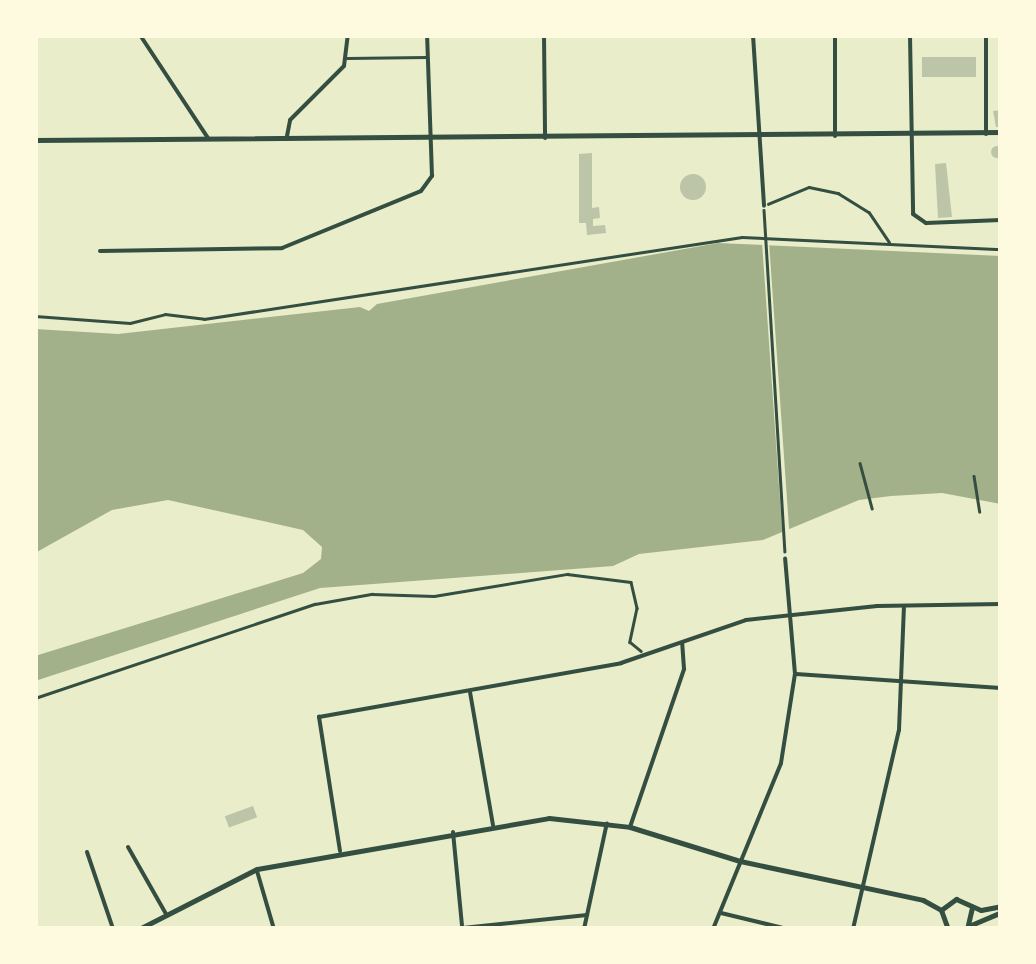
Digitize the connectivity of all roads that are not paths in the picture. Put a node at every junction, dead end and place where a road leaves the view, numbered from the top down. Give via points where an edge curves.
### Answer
1 (140, 35) edge
2 (348, 35) edge
3 (427, 35) edge
4 (544, 35) edge
5 (753, 35) edge
6 (835, 35) edge
7 (910, 35) edge
8 (986, 35) edge
9 (428, 57) junction
10 (347, 58) junction
11 (987, 134) junction
12 (1001, 134) edge
13 (760, 136) junction
14 (835, 136) junction
15 (910, 136) junction
16 (208, 138) junction
17 (288, 138) junction
18 (430, 138) junction
19 (545, 138) junction
20 (35, 140) edge
21 (764, 206) road end
22 (1001, 220) edge
23 (100, 251) dead end
24 (786, 558) road end
25 (1001, 604) edge
26 (904, 606) junction
27 (790, 616) junction
28 (682, 642) junction
29 (795, 674) junction
30 (901, 679) junction
31 (1001, 688) edge
32 (470, 690) junction
33 (606, 822) junction
34 (493, 825) junction
35 (630, 827) junction
36 (453, 832) junction
37 (128, 847) dead end
38 (340, 851) junction
39 (86, 852) dead end
40 (740, 861) junction
41 (257, 869) junction
42 (863, 890) junction
43 (972, 907) junction
44 (1001, 909) edge
45 (941, 910) junction
46 (166, 914) junction
47 (721, 914) junction
48 (587, 915) junction
49 (944, 927) edge
50 (969, 927) edge
51 (462, 928) edge
52 (113, 929) edge
53 (140, 929) edge
54 (274, 929) edge
55 (453, 929) edge
56 (584, 929) edge
57 (713, 929) edge
58 (787, 929) edge
59 (852, 929) edge

1 - 16 street
2 - 10 street
3 - 9 street
4 - 19 street
5 - 13 street
6 - 14 street
7 - 15 street
8 - 11 street
9 - 10 lane
9 - 18 street
10 - 17 street via 290,120
11 - 12 street
11 - 15 street
13 - 14 street
13 - 19 street
13 - 21 street
14 - 15 street
15 - 22 street via 910,203 919,220
16 - 17 street
16 - 20 street
17 - 18 street
18 - 19 street
18 - 23 street via 432,176 421,191 282,248
24 - 27 street
25 - 26 street
26 - 27 street
26 - 30 street
27 - 28 street via 746,620
27 - 29 street
28 - 32 street via 622,663
28 - 35 street via 684,669
29 - 30 street
29 - 40 street via 781,763
30 - 31 street
30 - 42 street via 898,739
32 - 34 street
32 - 38 street via 319,717
33 - 34 street via 550,818
33 - 35 street
33 - 48 street
34 - 36 street
35 - 40 street
36 - 38 street
36 - 51 street
37 - 46 street
38 - 41 street
39 - 52 street
40 - 42 street
40 - 47 street
41 - 46 street
41 - 54 street
42 - 45 street
42 - 59 street
43 - 44 street
43 - 45 street via 956,899
43 - 50 street
44 - 50 street
45 - 49 street
46 - 53 street
47 - 57 street
47 - 58 street
48 - 51 street
48 - 56 street
51 - 55 street

